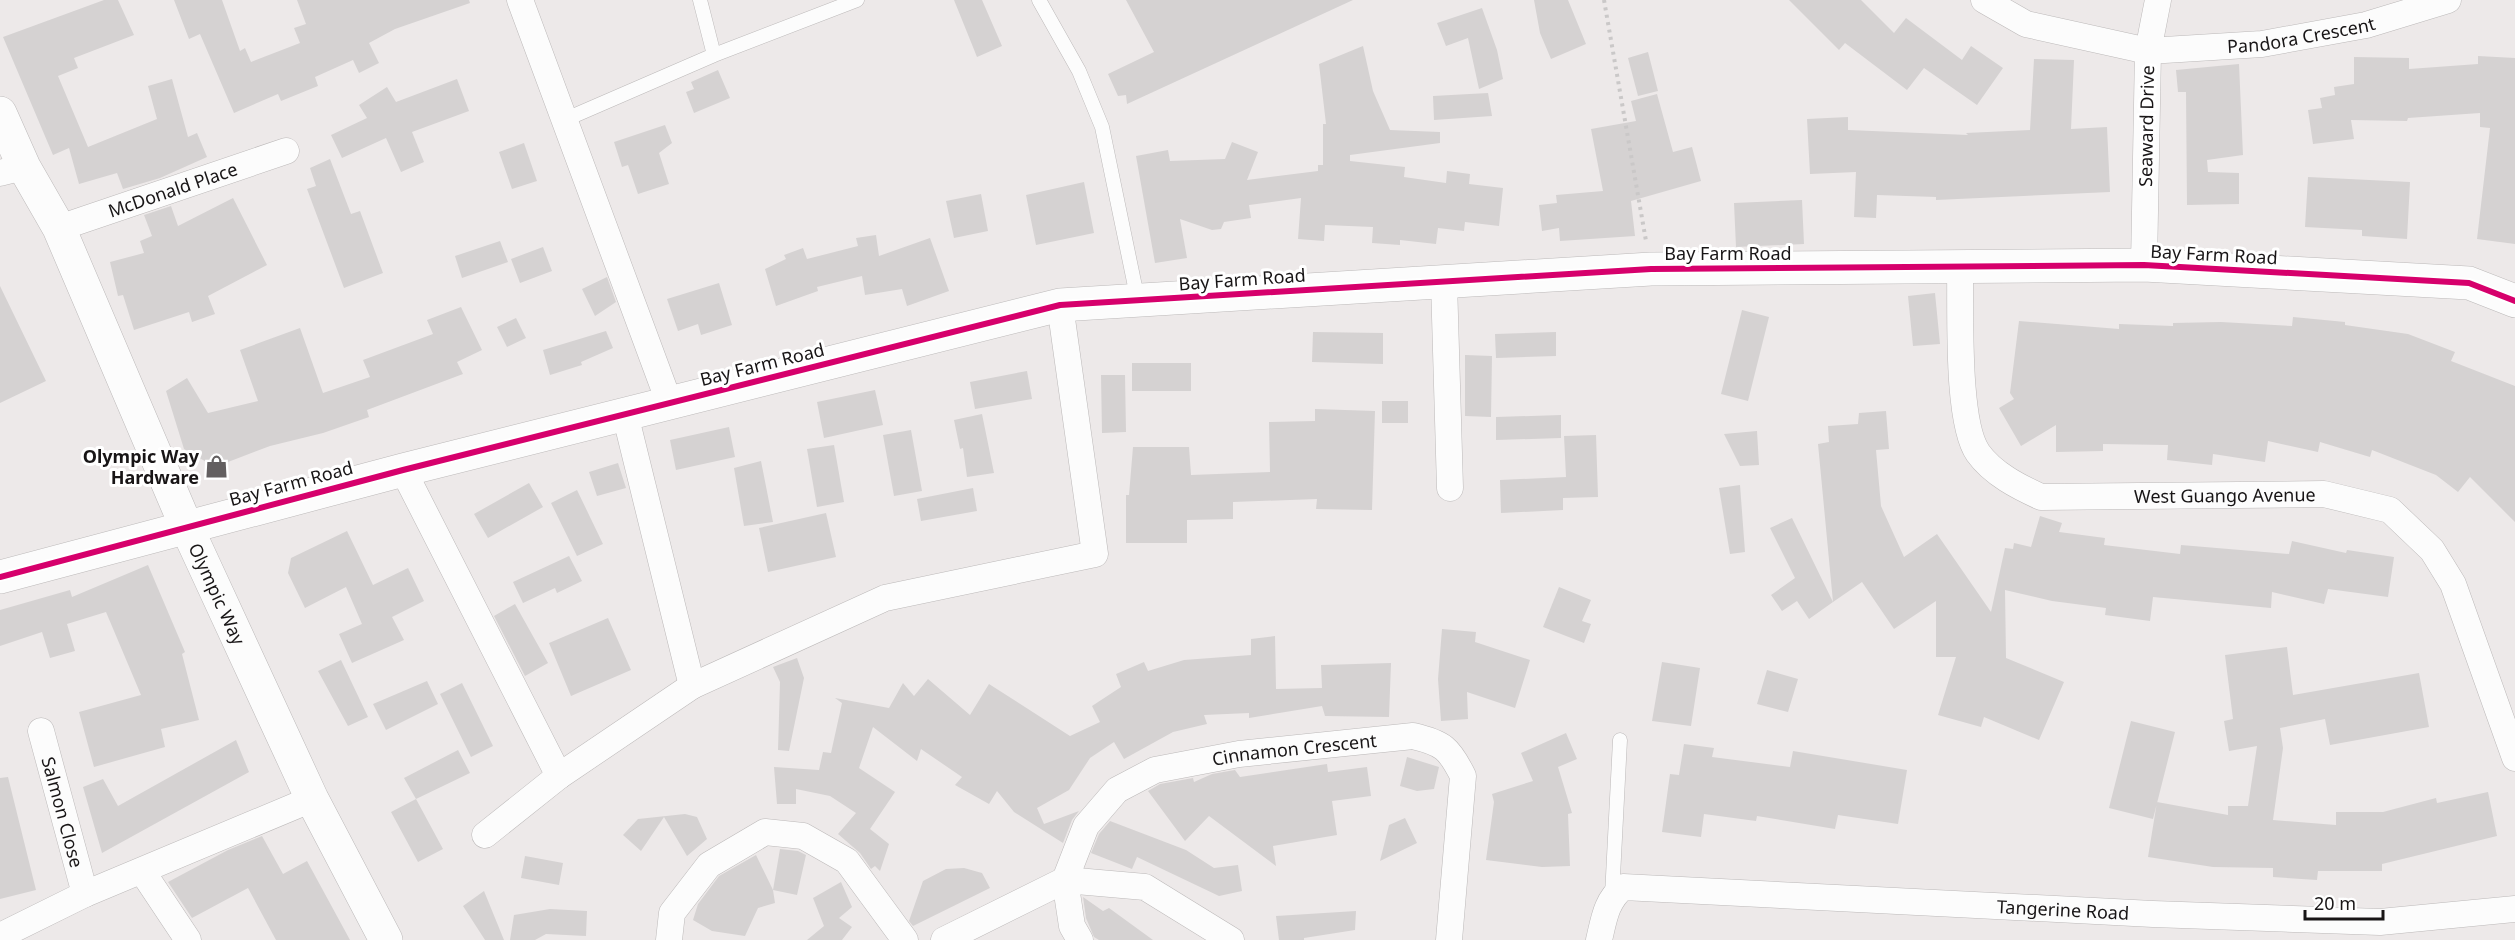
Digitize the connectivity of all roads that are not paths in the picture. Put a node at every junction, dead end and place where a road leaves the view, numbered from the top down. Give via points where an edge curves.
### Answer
1 (520, 0) edge
2 (700, 0) edge
3 (857, 0) edge
4 (1039, 0) edge
5 (1984, 0) edge
6 (2158, 0) edge
7 (2448, 0) edge
8 (2148, 51) junction
9 (714, 55) junction
10 (0, 113) edge
11 (564, 120) junction
12 (286, 151) dead end
13 (12, 170) edge
14 (59, 228) junction
15 (2144, 265) junction
16 (1960, 267) junction
17 (1444, 282) junction
18 (1138, 301) junction
19 (2515, 301) edge
20 (1060, 305) junction
21 (669, 402) junction
22 (625, 414) junction
23 (403, 470) junction
24 (1450, 488) dead end
25 (186, 526) junction
26 (0, 577) edge
27 (692, 686) junction
28 (41, 731) dead end
29 (1620, 740) dead end
30 (2515, 758) edge
31 (559, 776) junction
32 (312, 799) junction
33 (485, 835) dead end
34 (142, 871) junction
35 (1065, 880) junction
36 (85, 894) junction
37 (1612, 896) junction
38 (2515, 909) edge
39 (0, 936) edge
40 (188, 940) edge
41 (386, 940) edge
42 (669, 940) edge
43 (905, 940) edge
44 (944, 940) edge
45 (1080, 940) edge
46 (1231, 940) edge
47 (1449, 940) edge
48 (1599, 940) edge

1 - 11 street
2 - 9 lane
3 - 9 lane
4 - 18 lane via 1079,71 1102,127
5 - 8 street, Seaward Drive via 2026,24
6 - 8 street
7 - 8 street, Pandora Crescent via 2366,25 2262,44
8 - 15 street, Seaward Drive
9 - 11 lane
10 - 13 street, Olympic Way
11 - 21 street
12 - 14 street, McDonald Place
13 - 14 street, Olympic Way
14 - 25 street, Olympic Way
15 - 16 street, Bay Farm Road
15 - 19 street, Bay Farm Road via 2469,283
16 - 17 street, Bay Farm Road via 1651,269
16 - 30 street, West Guango Avenue via 1965,420 1978,453 2010,482 2041,497 2324,494 2390,510 2432,550 2452,584
17 - 18 street, Bay Farm Road
17 - 24 street
18 - 20 street, Bay Farm Road
20 - 21 street, Bay Farm Road
20 - 27 street via 1095,554 885,598
21 - 22 street, Bay Farm Road
22 - 23 street, Bay Farm Road
22 - 27 street
23 - 25 street, Bay Farm Road
23 - 31 street
25 - 26 street, Bay Farm Road
25 - 32 street, Olympic Way
27 - 31 street
28 - 36 street, Salmon Close
29 - 37 lane
31 - 33 street
32 - 34 street
32 - 41 street, Olympic Way
34 - 36 street
34 - 40 street
35 - 44 street
35 - 45 street, Cinnamon Crescent via 1072,926
35 - 46 street via 1144,887
35 - 47 street, Cinnamon Crescent via 1086,826 1117,790 1155,770 1239,754 1413,736 1440,743 1463,776
36 - 39 street
37 - 38 street, Tangerine Road via 1623,887 2380,922
37 - 48 street
42 - 43 street via 672,913 709,865 765,832 803,836 847,861

